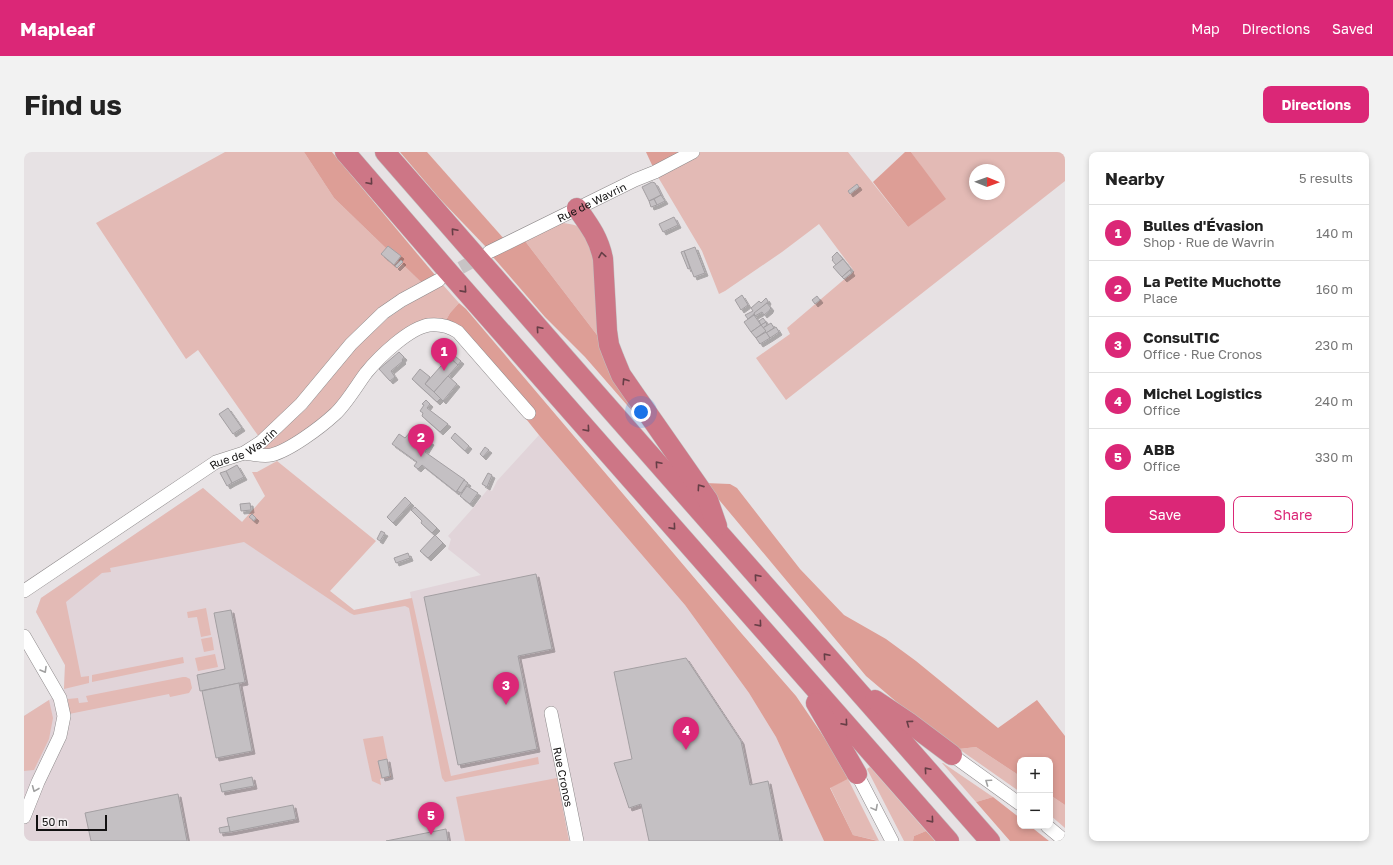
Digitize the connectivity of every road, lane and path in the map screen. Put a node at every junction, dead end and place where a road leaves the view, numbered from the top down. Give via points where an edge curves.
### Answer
1 (345, 152) edge
2 (385, 152) edge
3 (693, 152) edge
4 (577, 208) junction
5 (489, 252) tunnel mouth
6 (439, 280) tunnel mouth
7 (529, 413) dead end
8 (244, 453) junction
9 (720, 536) junction
10 (24, 591) edge
11 (24, 636) edge
12 (801, 672) junction
13 (852, 685) junction
14 (551, 713) dead end
15 (952, 755) joint
16 (857, 774) joint
17 (1017, 802) edge
18 (24, 817) edge
19 (1051, 829) edge
20 (577, 841) edge
21 (892, 841) edge
22 (949, 841) edge
23 (990, 841) edge
24 (1065, 841) edge

1 -> 12 highway
9 -> 2 highway
3 - 4 street, Rue de Wavrin
4 - 5 street, Rue de Wavrin
9 -> 4 highway via 708,500 618,369 607,331 601,249 596,236
6 - 8 street, Rue de Wavrin via 384,312 351,344 301,404 261,442
7 - 8 street via 458,332 445,326 428,325 408,334 395,344 367,371 336,414 297,443 272,455
8 - 10 street, Rue de Wavrin via 216,462
13 -> 9 highway
11 -> 18 street via 60,698 64,716 60,736
12 - 16 highway
12 -> 22 highway
15 -> 13 highway
23 -> 13 highway
14 - 20 street, Rue Cronos
17 -> 15 street
16 -> 21 street
19 - 24 street

